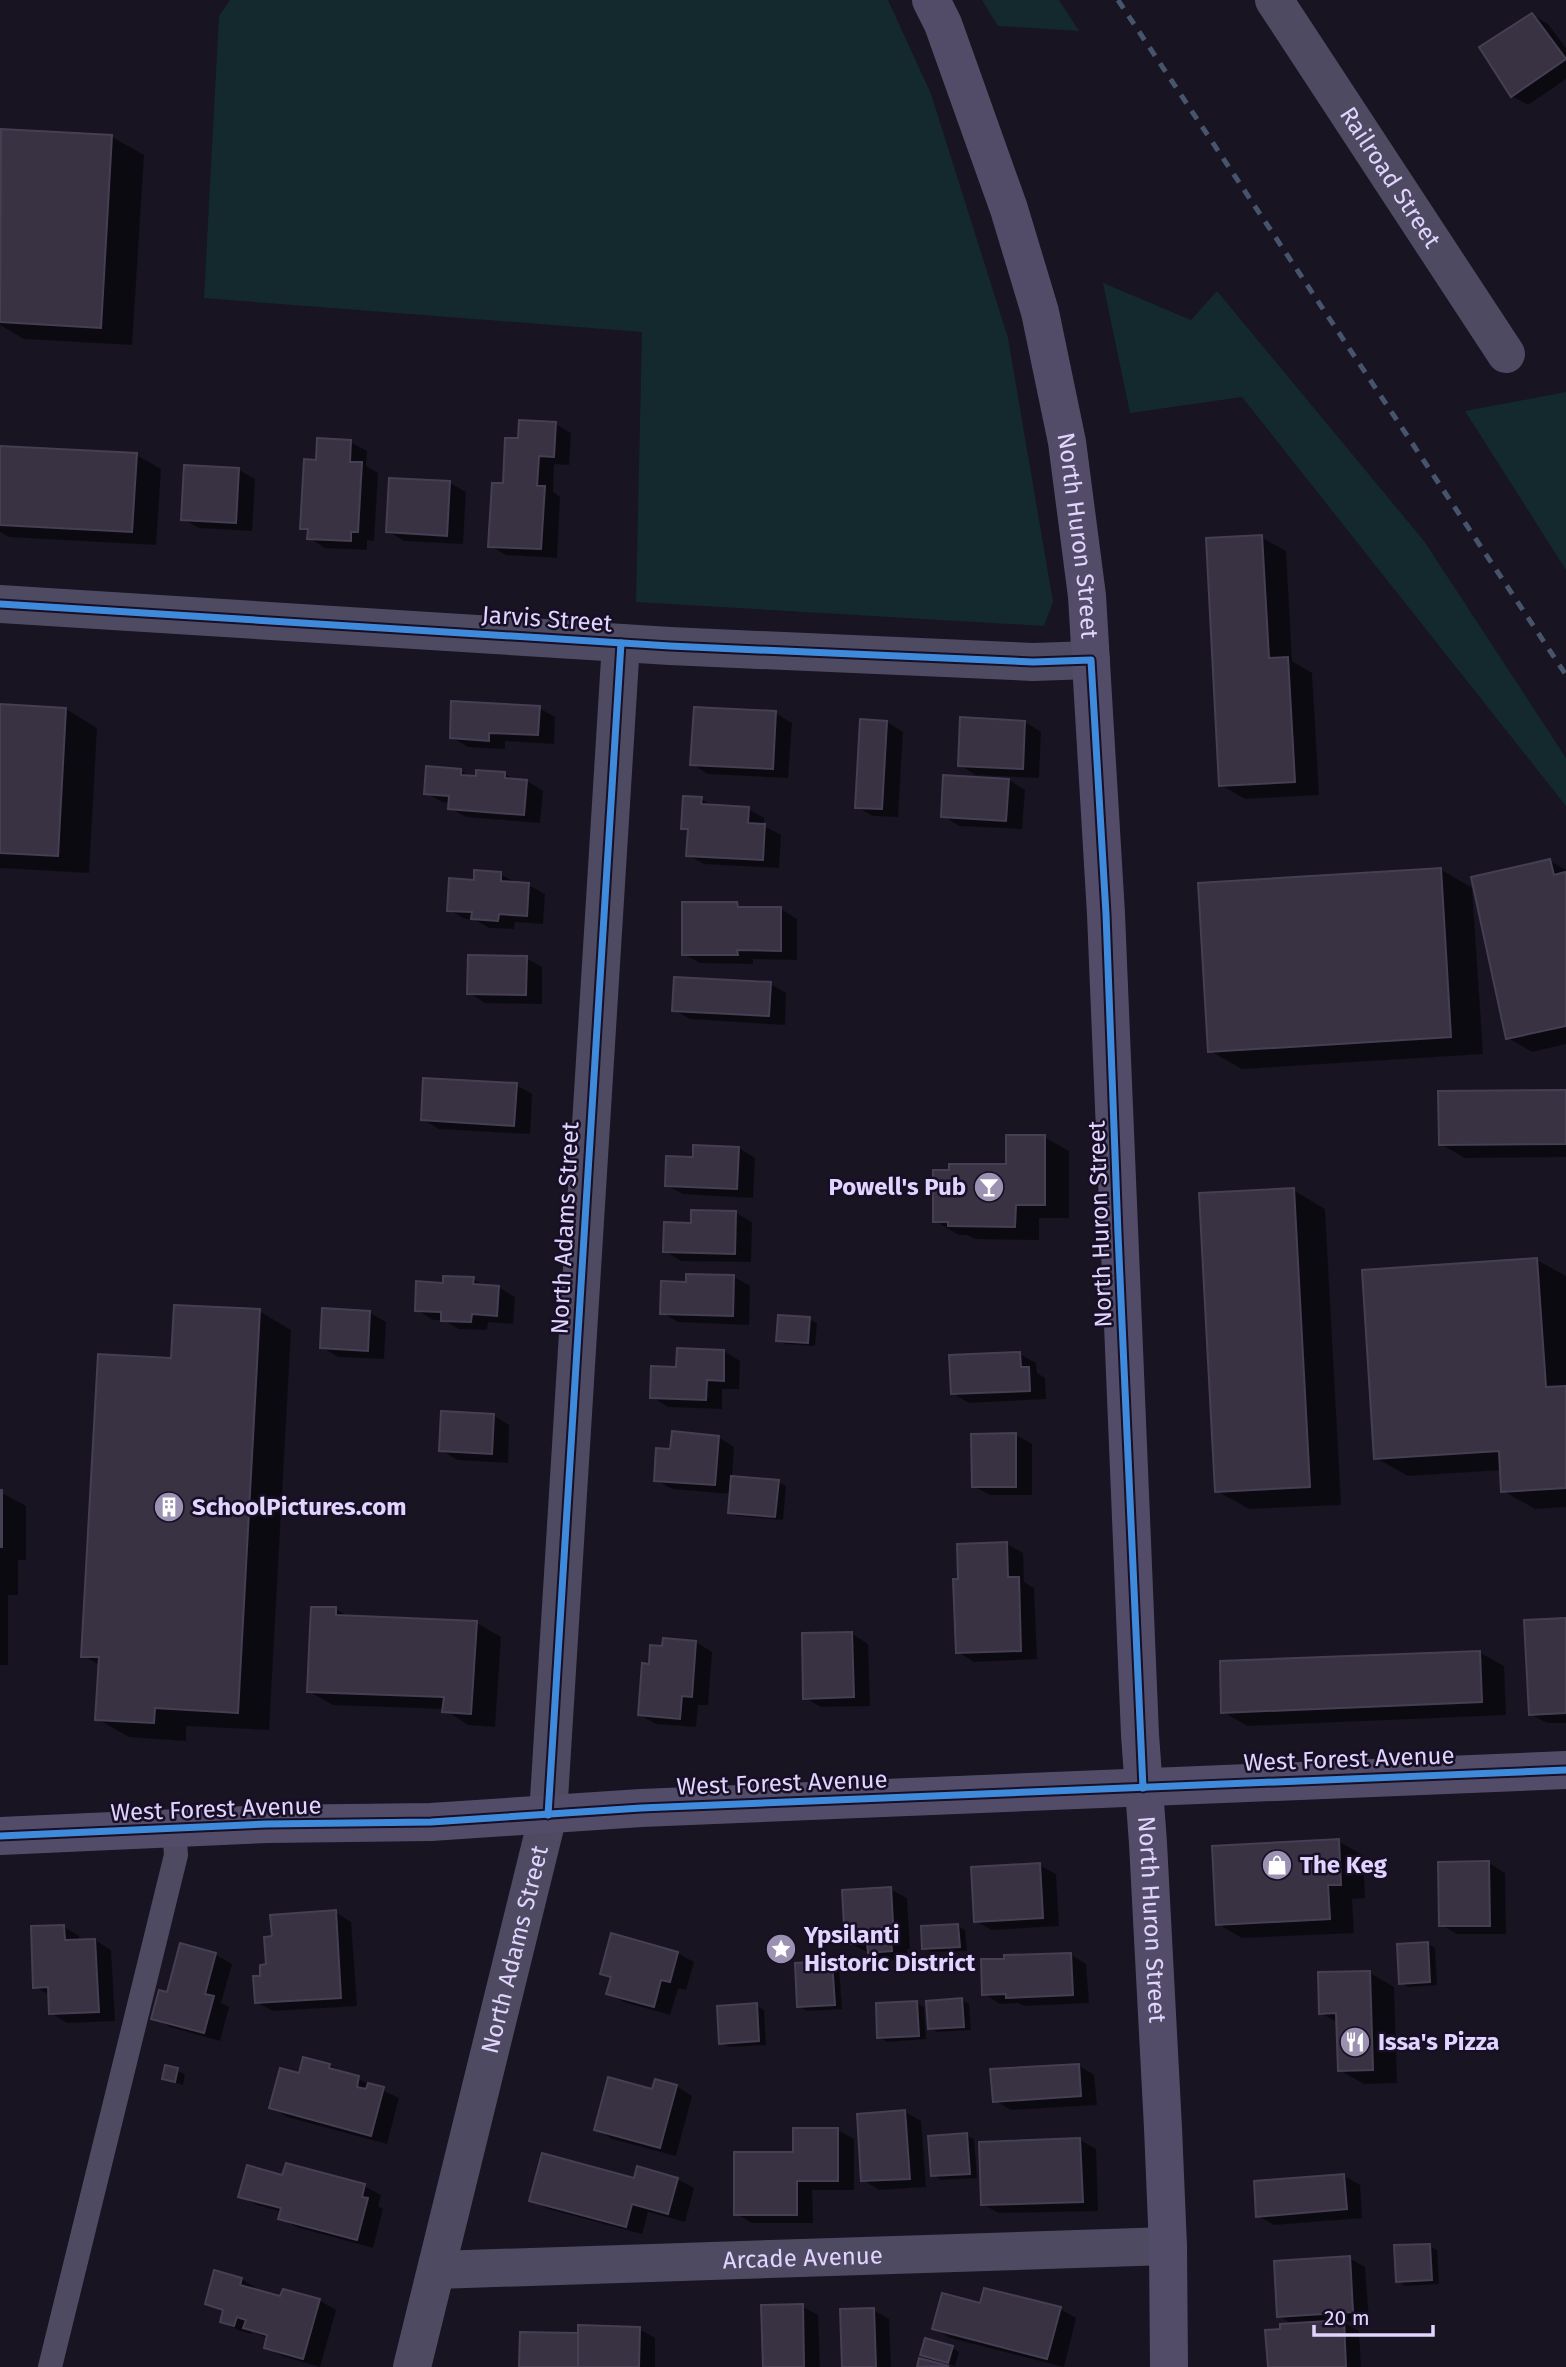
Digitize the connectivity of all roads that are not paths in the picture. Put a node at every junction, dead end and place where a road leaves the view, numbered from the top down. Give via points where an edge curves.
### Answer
1 (1274, 0) edge
2 (937, 12) edge
3 (1506, 354) dead end
4 (0, 604) edge
5 (621, 643) junction
6 (1091, 660) junction
7 (1566, 1770) edge
8 (1143, 1788) junction
9 (548, 1815) junction
10 (174, 1829) junction
11 (0, 1836) edge
12 (1168, 2246) junction
13 (437, 2270) junction
14 (50, 2367) edge
15 (412, 2367) edge
16 (1170, 2367) edge

1 - 3 street, Railroad Street
2 - 6 main road, North Huron Street via 1009,209 1040,312 1067,442
4 - 5 street, Jarvis Street
5 - 6 street, Jarvis Street via 1033,662
5 - 9 street, North Adams Street
6 - 8 main road, North Huron Street
7 - 8 main road, West Forest Avenue
8 - 9 main road, West Forest Avenue
8 - 12 main road, North Huron Street
9 - 10 main road, West Forest Avenue
9 - 13 street, North Adams Street
10 - 11 main road, West Forest Avenue
10 - 14 lane via 176,1855
12 - 13 street, Arcade Avenue
12 - 16 main road, North Huron Street
13 - 15 street, North Adams Street

